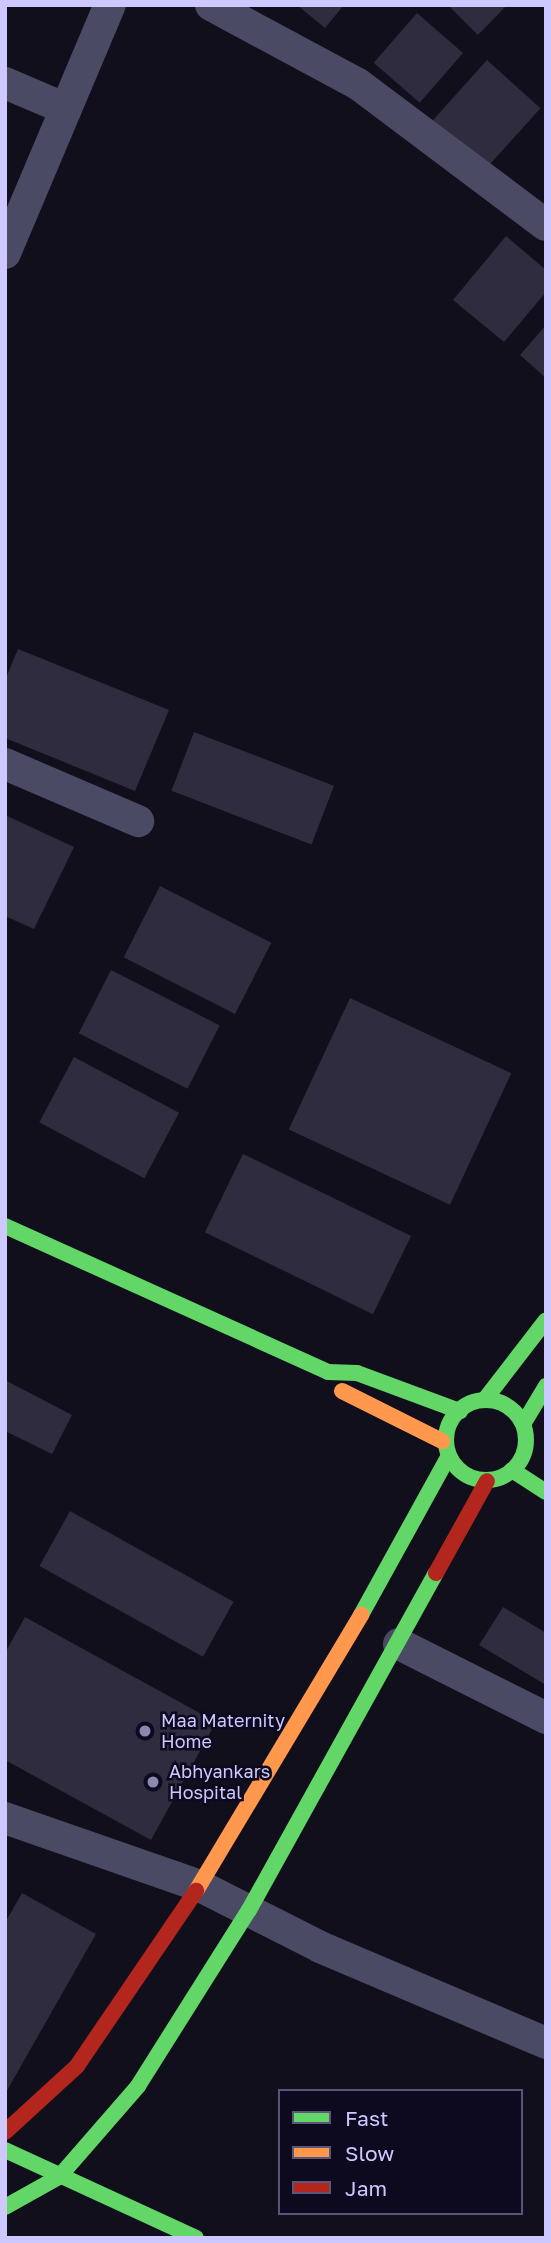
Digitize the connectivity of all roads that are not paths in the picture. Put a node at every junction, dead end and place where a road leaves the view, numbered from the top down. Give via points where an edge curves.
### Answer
1 (110, 5) edge
2 (211, 5) edge
3 (5, 83) edge
4 (66, 109) junction
5 (546, 225) edge
6 (5, 253) edge
7 (5, 764) edge
8 (138, 821) dead end
9 (5, 1226) edge
10 (546, 1320) edge
11 (328, 1372) junction
12 (546, 1386) edge
13 (486, 1398) junction
14 (460, 1411) junction
15 (525, 1421) junction
16 (442, 1441) junction
17 (528, 1445) junction
18 (546, 1454) edge
19 (446, 1459) junction
20 (512, 1470) junction
21 (487, 1481) junction
22 (546, 1492) edge
23 (399, 1644) junction
24 (546, 1718) edge
25 (5, 1818) edge
26 (200, 1886) junction
27 (248, 1910) junction
28 (546, 2043) edge
29 (5, 2132) edge
30 (5, 2150) edge
31 (59, 2177) junction
32 (5, 2207) edge
33 (196, 2238) edge

1 - 4 street
2 - 5 street via 358,84
3 - 4 street
4 - 6 street
7 - 8 street
9 - 11 main road
10 - 13 main road
11 - 14 main road via 356,1373
11 - 16 main road via 342,1391
12 - 15 main road
13 - 14 main road
13 - 15 main road
14 - 16 main road
15 - 17 main road
16 - 19 main road
17 - 18 main road
17 - 20 main road
19 - 21 main road via 463,1474
19 - 26 main road via 399,1551
20 - 21 main road
20 - 22 main road
21 - 23 main road
23 - 24 street
23 - 27 main road
25 - 26 street
26 - 27 street
26 - 29 main road via 77,2066
27 - 28 street
27 - 31 main road via 138,2086
30 - 31 main road
31 - 32 main road
31 - 33 main road

